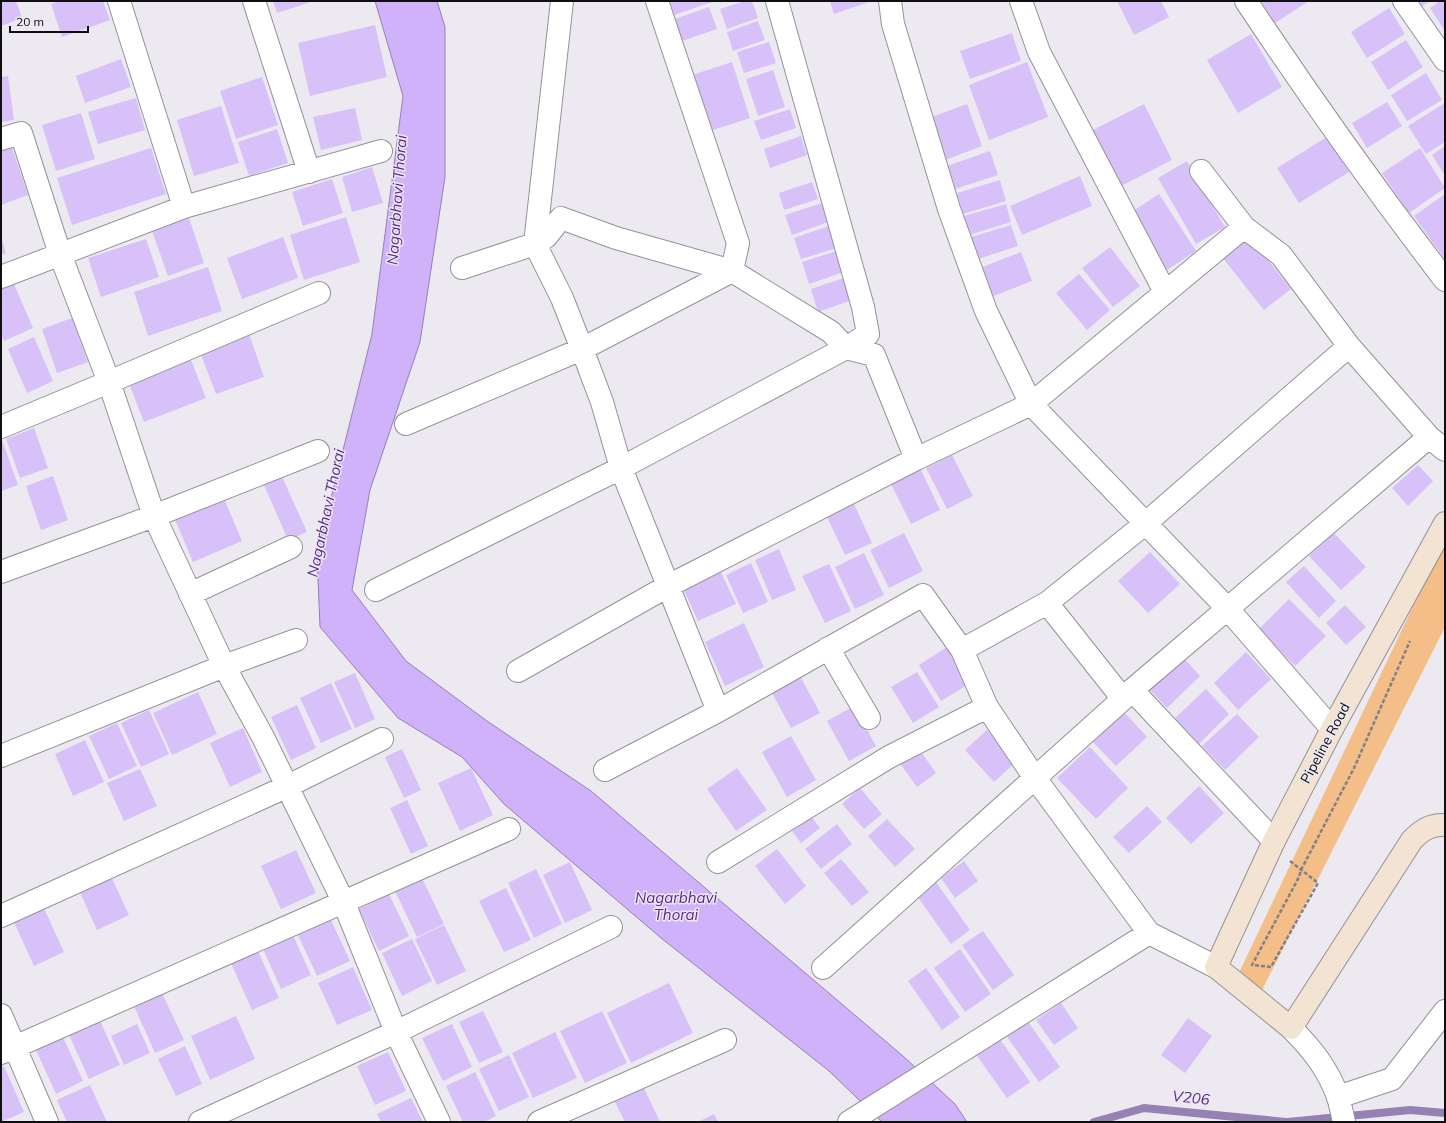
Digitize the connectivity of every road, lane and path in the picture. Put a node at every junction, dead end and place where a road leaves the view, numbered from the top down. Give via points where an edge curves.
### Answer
1 (119, 1) edge
2 (254, 1) edge
3 (562, 1) edge
4 (657, 1) edge
5 (777, 1) edge
6 (890, 1) edge
7 (1022, 1) edge
8 (1246, 1) edge
9 (1404, 1) edge
10 (1445, 60) edge
11 (1, 139) edge
12 (381, 151) dead end
13 (1202, 171) dead end
14 (309, 172) junction
15 (184, 207) junction
16 (1244, 227) junction
17 (535, 244) junction
18 (60, 254) junction
19 (462, 268) dead end
20 (732, 271) junction
21 (1, 277) edge
22 (1445, 280) edge
23 (1165, 292) junction
24 (319, 293) dead end
25 (1349, 346) junction
26 (846, 348) junction
27 (582, 349) junction
28 (109, 382) junction
29 (1032, 404) junction
30 (406, 424) dead end
31 (1, 426) edge
32 (1437, 444) edge
33 (318, 451) dead end
34 (916, 459) junction
35 (621, 468) junction
36 (154, 516) junction
37 (1146, 523) junction
38 (1445, 523) edge
39 (291, 548) dead end
40 (1, 572) edge
41 (668, 586) junction
42 (376, 590) dead end
43 (190, 594) junction
44 (1047, 603) junction
45 (1227, 608) junction
46 (296, 640) dead end
47 (1411, 640) dead end
48 (828, 648) junction
49 (962, 650) junction
50 (224, 666) junction
51 (518, 671) dead end
52 (1127, 695) junction
53 (987, 707) junction
54 (718, 711) junction
55 (869, 718) dead end
56 (1332, 729) junction
57 (382, 739) dead end
58 (1, 756) edge
59 (605, 770) dead end
60 (1035, 778) junction
61 (286, 787) junction
62 (1445, 825) edge
63 (509, 829) dead end
64 (1274, 841) junction
65 (718, 862) dead end
66 (1301, 870) junction
67 (344, 902) junction
68 (1, 916) edge
69 (611, 927) dead end
70 (1149, 933) junction
71 (1216, 967) junction
72 (823, 968) dead end
73 (1445, 1011) edge
74 (1, 1015) edge
75 (1291, 1028) junction
76 (396, 1032) junction
77 (725, 1040) dead end
78 (8, 1050) edge
79 (1341, 1108) edge
80 (855, 1119) edge
81 (48, 1122) edge
82 (200, 1122) edge
83 (439, 1122) edge
84 (539, 1122) edge

1 - 15 street
2 - 14 street
3 - 17 street
4 - 20 street via 738,243
5 - 26 street via 863,307 868,334
6 - 29 street via 893,24 949,209 986,311
7 - 23 street via 1039,52
8 - 22 street via 1310,98
9 - 10 street
11 - 18 street via 21,132
12 - 14 street
13 - 16 street
14 - 15 street
15 - 18 street
16 - 23 street
16 - 25 street via 1281,255
17 - 19 street
17 - 20 street via 546,237 561,218 616,238
17 - 27 street via 562,298
18 - 21 street
18 - 28 street
20 - 26 street via 831,332
20 - 27 street
23 - 29 street
24 - 28 street
25 - 32 street
25 - 37 street
26 - 34 street via 874,355
26 - 35 street
27 - 30 street
27 - 35 street via 602,402
28 - 31 street
28 - 36 street
29 - 34 street
29 - 37 street
32 - 45 street
33 - 36 street
34 - 41 street
35 - 41 street
35 - 42 street
36 - 40 street
36 - 43 street
37 - 44 street
37 - 45 street
38 - 56 main road, Pipeline Road
39 - 43 street
41 - 51 street
41 - 54 street
43 - 50 street
44 - 49 street
44 - 52 street
45 - 52 street
45 - 56 street
46 - 50 street
47 - 66 path via 1354,768
48 - 49 street via 923,595
48 - 54 street
48 - 55 street
49 - 53 street
50 - 58 street
50 - 61 street
52 - 60 street
52 - 64 street
53 - 60 street
53 - 65 street via 889,757
54 - 59 street
56 - 64 main road, Pipeline Road
57 - 61 street
60 - 70 street
60 - 72 street
61 - 67 street
61 - 68 street
62 - 75 main road via 1422,830 1412,840
63 - 67 street
64 - 71 main road, Pipeline Road
66 - 66 path via 1318,883 1271,967 1252,965
67 - 76 street
67 - 78 street
69 - 76 street
70 - 71 street
70 - 80 street
71 - 75 main road
73 - 79 street via 1392,1079
74 - 78 street
75 - 79 street via 1312,1049 1324,1066
76 - 82 street
76 - 83 street
77 - 84 street
78 - 81 street

